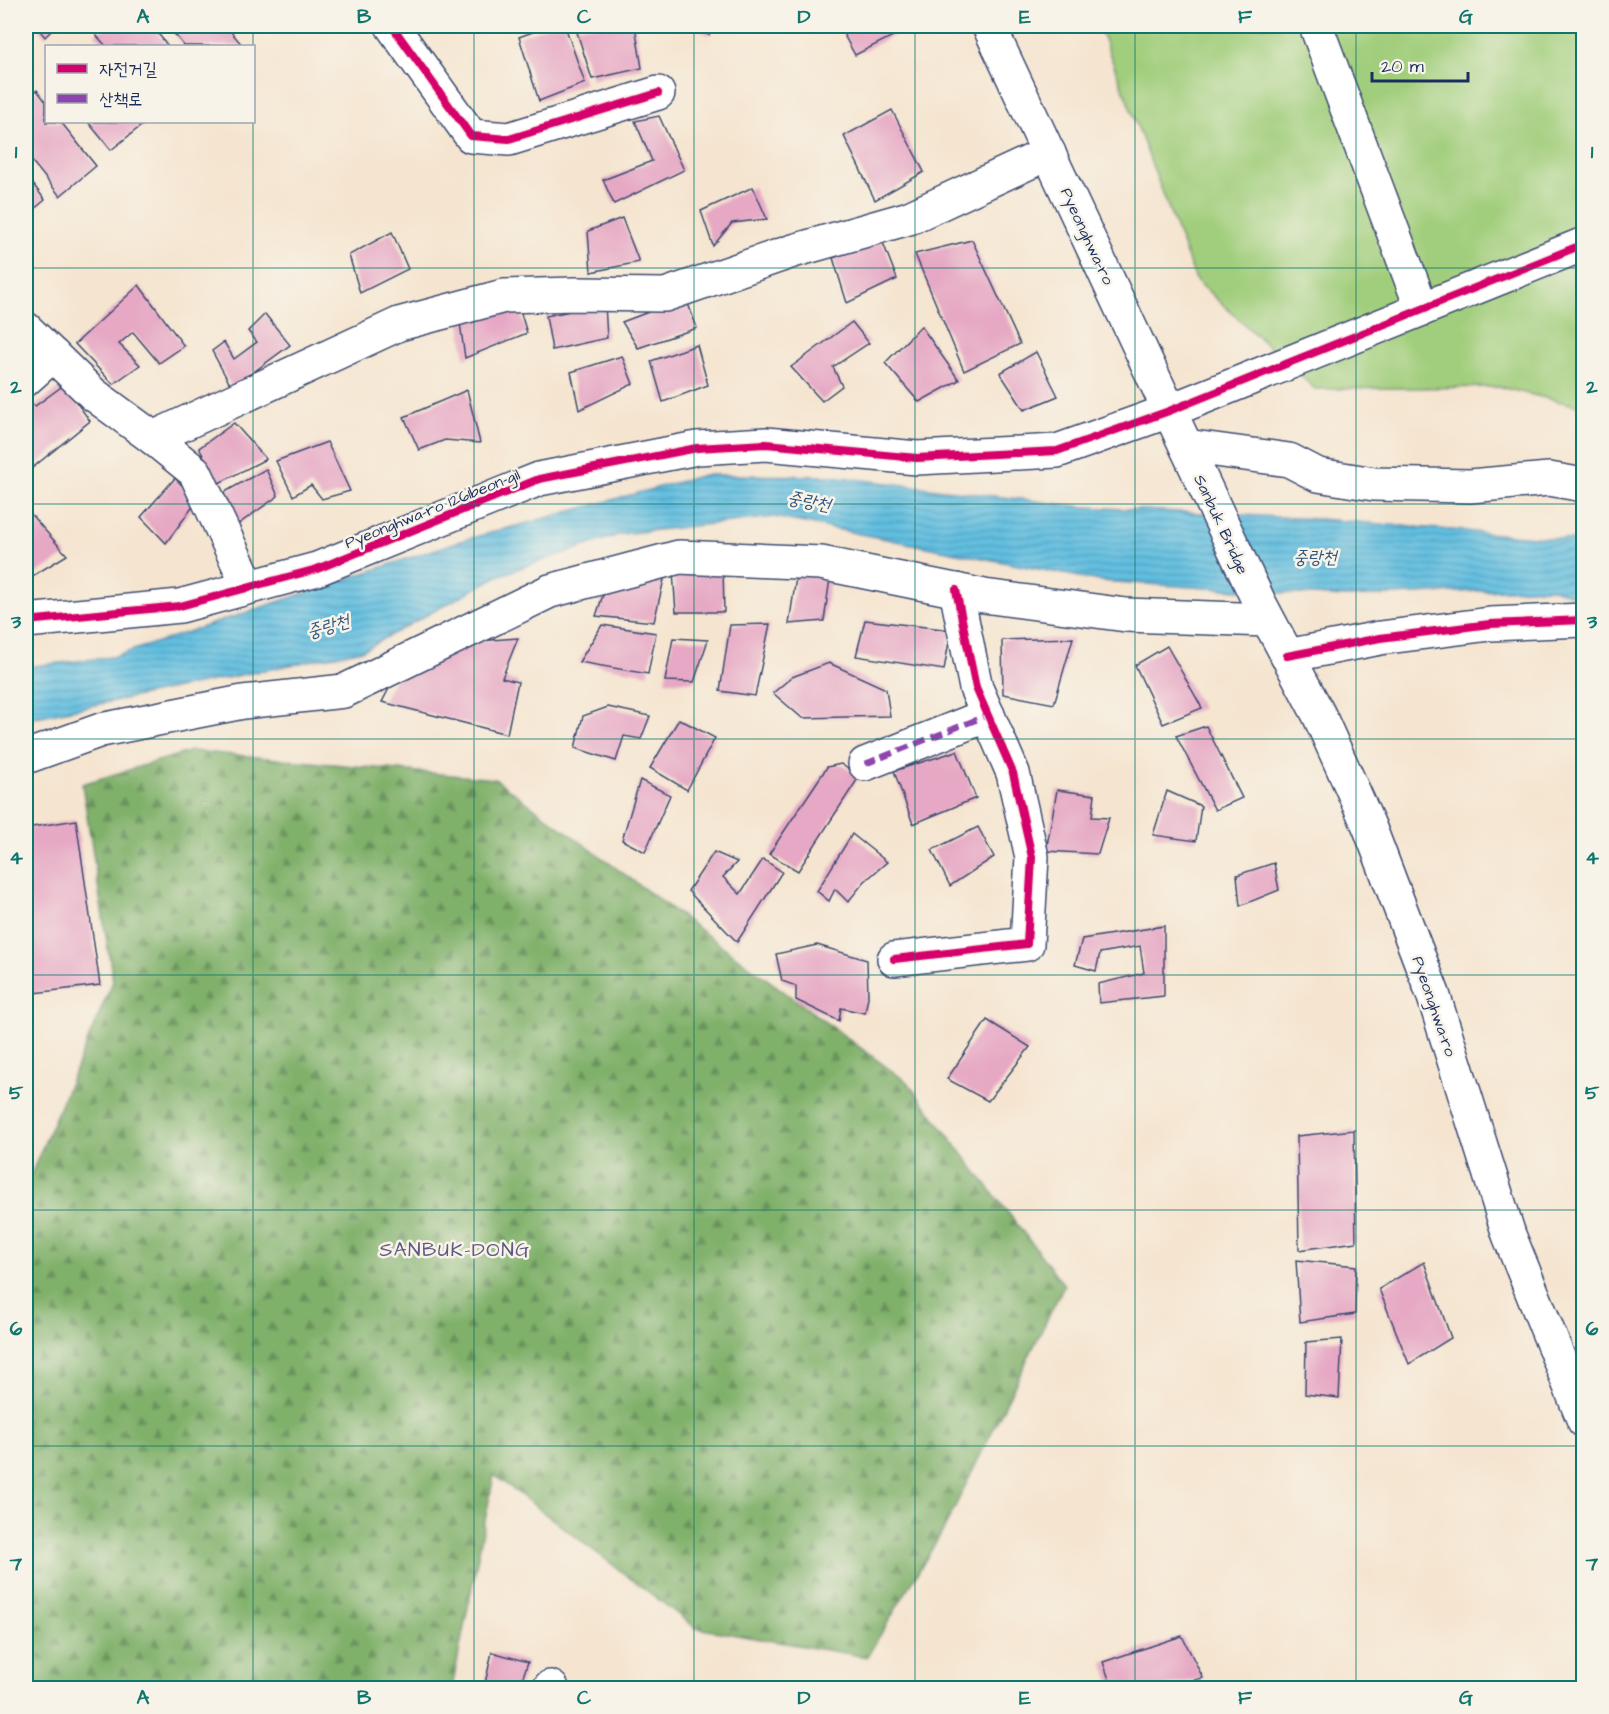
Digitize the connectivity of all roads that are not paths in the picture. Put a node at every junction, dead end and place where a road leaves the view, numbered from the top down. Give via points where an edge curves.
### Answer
1 (392, 26) edge
2 (989, 26) edge
3 (1316, 26) edge
4 (658, 93) dead end
5 (1049, 153) junction
6 (1584, 244) edge
7 (1422, 309) junction
8 (26, 329) edge
9 (52, 355) junction
10 (26, 379) edge
11 (1169, 411) junction
12 (153, 438) junction
13 (1185, 446) junction
14 (1584, 485) edge
15 (249, 587) junction
16 (956, 590) junction
17 (1263, 611) junction
18 (1584, 620) edge
19 (26, 621) edge
20 (1287, 656) junction
21 (988, 715) junction
22 (26, 757) edge
23 (865, 764) dead end
24 (894, 959) dead end
25 (1584, 1421) edge

1 - 4 street via 471,136 509,139
2 - 5 street, Pyeonghwa-ro
3 - 7 street
5 - 11 street, Pyeonghwa-ro
5 - 12 street via 909,218 793,251 665,295 504,296 399,324
6 - 7 street, Pyeonghwa-ro 1261beon-gil
7 - 11 street, Pyeonghwa-ro 1261beon-gil
8 - 9 street
9 - 10 street
9 - 12 street via 93,394
11 - 13 street, Pyeonghwa-ro
11 - 15 street, Pyeonghwa-ro 1261beon-gil via 1057,452 917,458 766,444 697,448 539,479 317,569
12 - 15 street via 195,472
13 - 14 street via 1289,460 1318,475 1374,484 1470,486 1549,479
13 - 17 street, Sanbuk Bridge
15 - 19 street, Pyeonghwa-ro 1261beon-gil via 180,606
16 - 17 street via 1126,615
16 - 21 street via 976,688
16 - 22 street via 821,563 679,557 550,591 344,691 243,702 100,730
17 - 20 street, Pyeonghwa-ro
18 - 20 street via 1479,625
20 - 25 street, Pyeonghwa-ro via 1319,715 1369,826 1433,994 1509,1235
21 - 23 street
21 - 24 street via 1013,773 1032,857 1027,944

